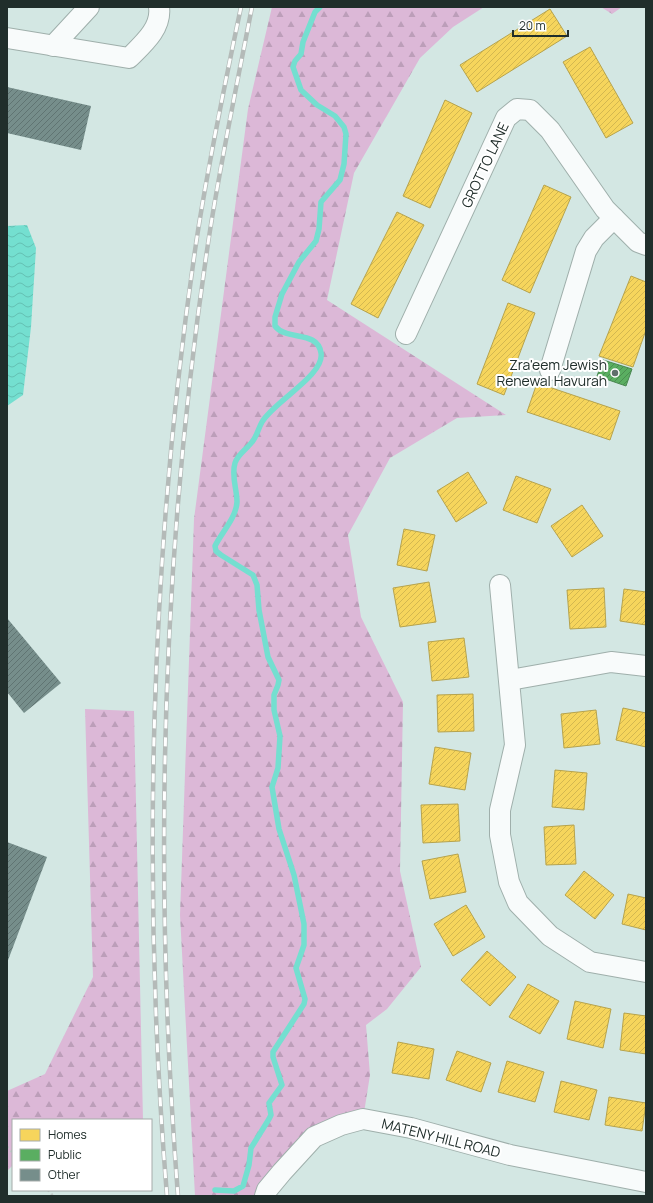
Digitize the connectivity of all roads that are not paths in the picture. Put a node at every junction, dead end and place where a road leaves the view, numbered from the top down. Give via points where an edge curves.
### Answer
1 (89, 7) edge
2 (159, 7) edge
3 (7, 38) edge
4 (53, 46) junction
5 (614, 218) junction
6 (646, 244) edge
7 (406, 334) dead end
8 (550, 370) dead end
9 (500, 585) dead end
10 (646, 666) edge
11 (510, 680) junction
12 (646, 972) edge
13 (646, 1182) edge
14 (265, 1196) edge

1 - 4 street
2 - 4 street via 160,16 151,36 129,58
3 - 4 street
5 - 6 street, GROTTO LANE via 638,242
5 - 7 street, GROTTO LANE via 550,130 530,110 517,109 506,118
5 - 8 street via 594,238 586,251
9 - 11 street
10 - 11 street via 611,662
11 - 12 street via 515,745 500,810 500,835 508,882 518,903 550,936 590,962
13 - 14 street, MATENY HILL ROAD via 510,1155 411,1128 363,1120 341,1125 314,1137 267,1190

